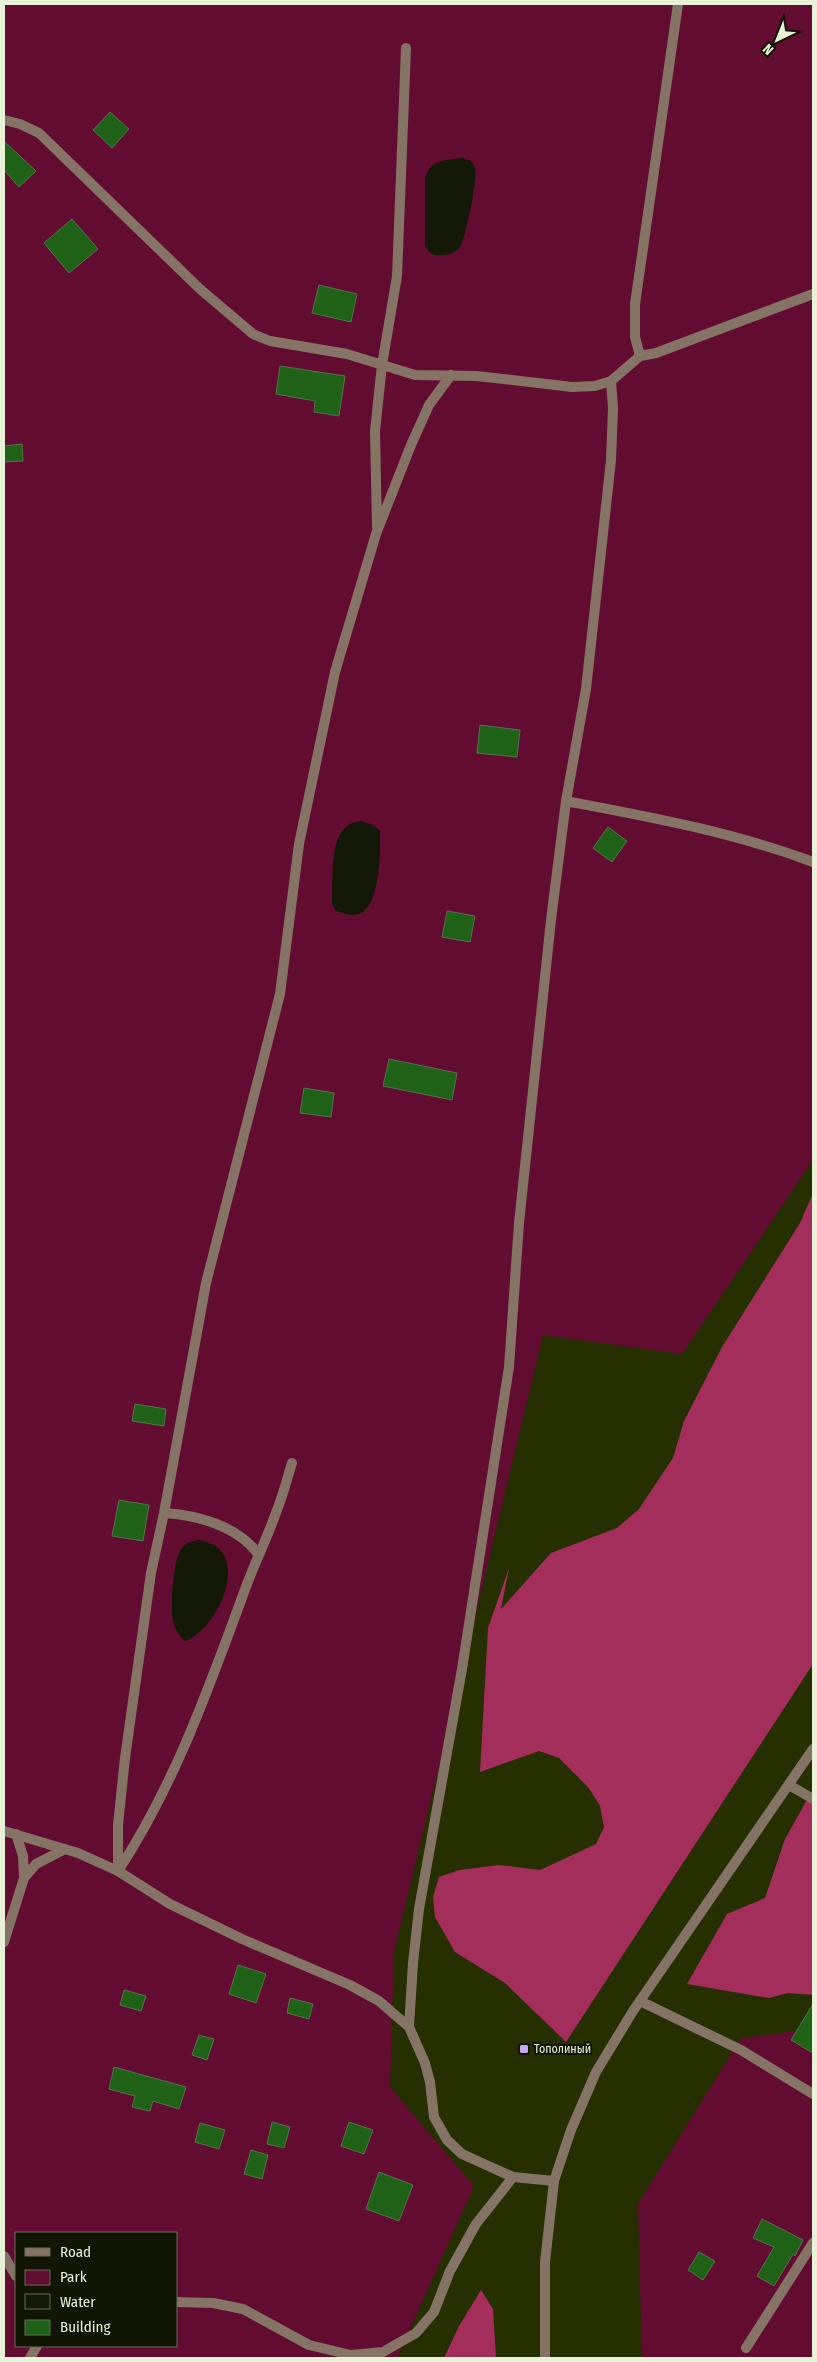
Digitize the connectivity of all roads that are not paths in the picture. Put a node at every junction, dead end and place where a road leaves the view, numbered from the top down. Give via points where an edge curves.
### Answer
1 (678, 4) edge
2 (406, 48) dead end
3 (4, 120) edge
4 (813, 294) edge
5 (640, 356) junction
6 (382, 365) junction
7 (451, 375) junction
8 (611, 381) junction
9 (376, 534) junction
10 (566, 801) junction
11 (813, 862) edge
12 (292, 1463) dead end
13 (164, 1513) junction
14 (258, 1554) junction
15 (813, 1749) edge
16 (789, 1785) junction
17 (813, 1799) edge
18 (4, 1831) edge
19 (16, 1834) junction
20 (65, 1849) junction
21 (118, 1871) junction
22 (24, 1878) junction
23 (4, 1942) edge
24 (640, 2001) junction
25 (409, 2026) junction
26 (813, 2094) edge
27 (513, 2177) junction
28 (554, 2181) junction
29 (813, 2243) edge
30 (4, 2256) edge
31 (15, 2276) edge
32 (178, 2302) edge
33 (36, 2347) edge
34 (746, 2348) dead end
35 (28, 2358) edge
36 (545, 2358) edge

1 - 5 street via 636,304 635,337
2 - 6 street via 397,276
3 - 6 street via 40,133 200,289 253,334 270,341 347,354
4 - 5 street via 656,354
5 - 8 street
6 - 7 street via 415,374
6 - 9 street via 374,431
7 - 8 street via 572,388
7 - 9 street via 429,405
8 - 10 street via 611,460 589,670
9 - 13 street via 335,672 299,844 280,994 206,1283
10 - 11 street via 677,822 768,845
10 - 25 street via 519,1223 509,1367 462,1669 419,1909
12 - 14 street via 277,1511
13 - 14 street via 186,1514 222,1527 249,1542
13 - 21 street via 151,1573 125,1758 118,1825
14 - 21 street via 166,1789 144,1832
15 - 16 street
16 - 17 street
16 - 24 street
18 - 19 street
19 - 20 street
19 - 22 street via 23,1856
20 - 21 street
20 - 22 street via 36,1864
21 - 25 street via 178,1908 350,1985 379,2001
22 - 23 street
24 - 26 street via 741,2050
24 - 28 street via 596,2072
25 - 27 street via 430,2082 434,2117 447,2140 462,2154
27 - 28 street
27 - 32 street via 476,2224 450,2271 434,2312 416,2333 383,2352 351,2355 309,2345 243,2309 213,2302
28 - 36 street via 545,2262
29 - 34 street
30 - 31 street
33 - 35 street

